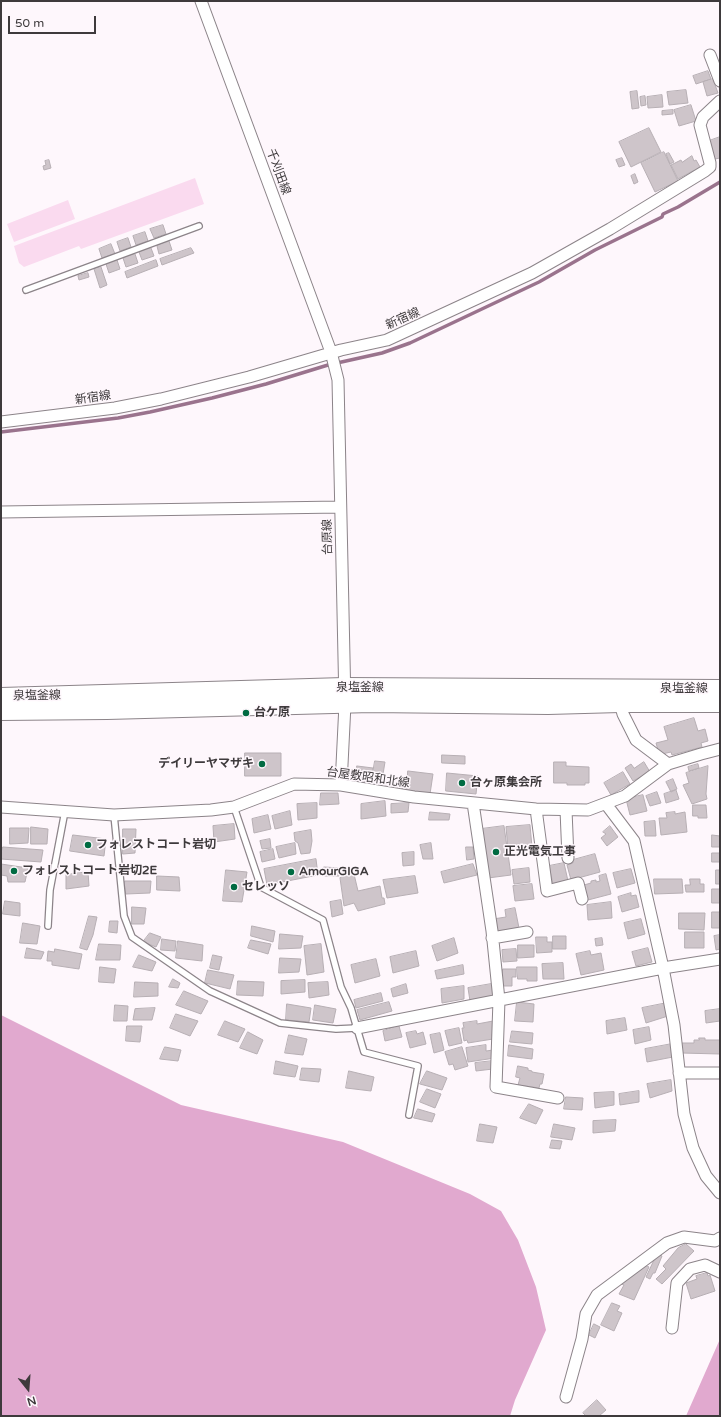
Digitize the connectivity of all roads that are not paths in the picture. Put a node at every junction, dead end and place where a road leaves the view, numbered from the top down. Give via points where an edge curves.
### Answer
1 (201, 1) edge
2 (710, 55) dead end
3 (720, 81) edge
4 (720, 101) edge
5 (199, 226) dead end
6 (26, 290) dead end
7 (333, 360) junction
8 (1, 422) edge
9 (340, 507) junction
10 (1, 512) edge
11 (720, 689) edge
12 (344, 696) junction
13 (1, 697) edge
14 (620, 703) junction
15 (720, 703) edge
16 (1, 711) edge
17 (720, 749) edge
18 (668, 764) junction
19 (341, 786) junction
20 (473, 803) junction
21 (606, 804) junction
22 (1, 807) edge
23 (234, 808) junction
24 (536, 809) junction
25 (566, 810) junction
26 (65, 811) junction
27 (114, 815) junction
28 (568, 858) dead end
29 (582, 898) dead end
30 (48, 926) dead end
31 (527, 932) dead end
32 (492, 938) junction
33 (720, 959) edge
34 (663, 968) junction
35 (499, 1000) junction
36 (357, 1028) junction
37 (679, 1073) junction
38 (720, 1073) edge
39 (558, 1098) dead end
40 (409, 1115) dead end
41 (720, 1192) edge
42 (720, 1238) edge
43 (720, 1272) edge
44 (672, 1328) dead end
45 (566, 1398) dead end

1 - 7 street, 千刈田線
2 - 3 street
4 - 7 street, 新宿線 via 703,117 700,125 710,163 705,172 525,276 388,340
5 - 6 lane
7 - 8 street, 新宿線 via 115,408
7 - 9 street, 台原線 via 338,380
9 - 10 street
9 - 12 street, 台原線
11 - 12 main road, 泉塩釜線
12 - 13 main road, 泉塩釜線
12 - 14 main road, 泉塩釜線 via 548,705
12 - 16 main road, 泉塩釜線 via 107,710
12 - 19 street, 台原線
14 - 15 main road, 泉塩釜線
14 - 18 street via 636,740
17 - 18 street, 台屋敷昭和北線
18 - 21 street, 台屋敷昭和北線 via 625,796
19 - 20 street, 台屋敷昭和北線
19 - 23 street, 台屋敷昭和北線 via 294,784
20 - 24 street, 台屋敷昭和北線
20 - 32 street
21 - 25 street, 台屋敷昭和北線 via 588,810
21 - 34 street via 634,841
22 - 26 street, 台屋敷昭和北線
23 - 27 street, 台屋敷昭和北線
23 - 36 lane via 261,887 323,920 341,987
24 - 25 street, 台屋敷昭和北線
24 - 29 street via 547,891 578,884
25 - 28 street
26 - 27 street, 台屋敷昭和北線
26 - 30 lane via 50,890
27 - 36 lane via 124,916 132,937 210,991 280,1023 336,1029
31 - 32 street
32 - 35 street
33 - 34 street
34 - 35 street
34 - 37 street via 674,1025
35 - 36 street
35 - 39 street via 496,1087
36 - 40 lane via 364,1052 418,1066
37 - 38 street
37 - 41 street via 684,1114 693,1148 706,1176
42 - 45 street via 715,1241 684,1237 667,1243 597,1295 586,1314
43 - 44 street via 705,1265 690,1269 677,1283

